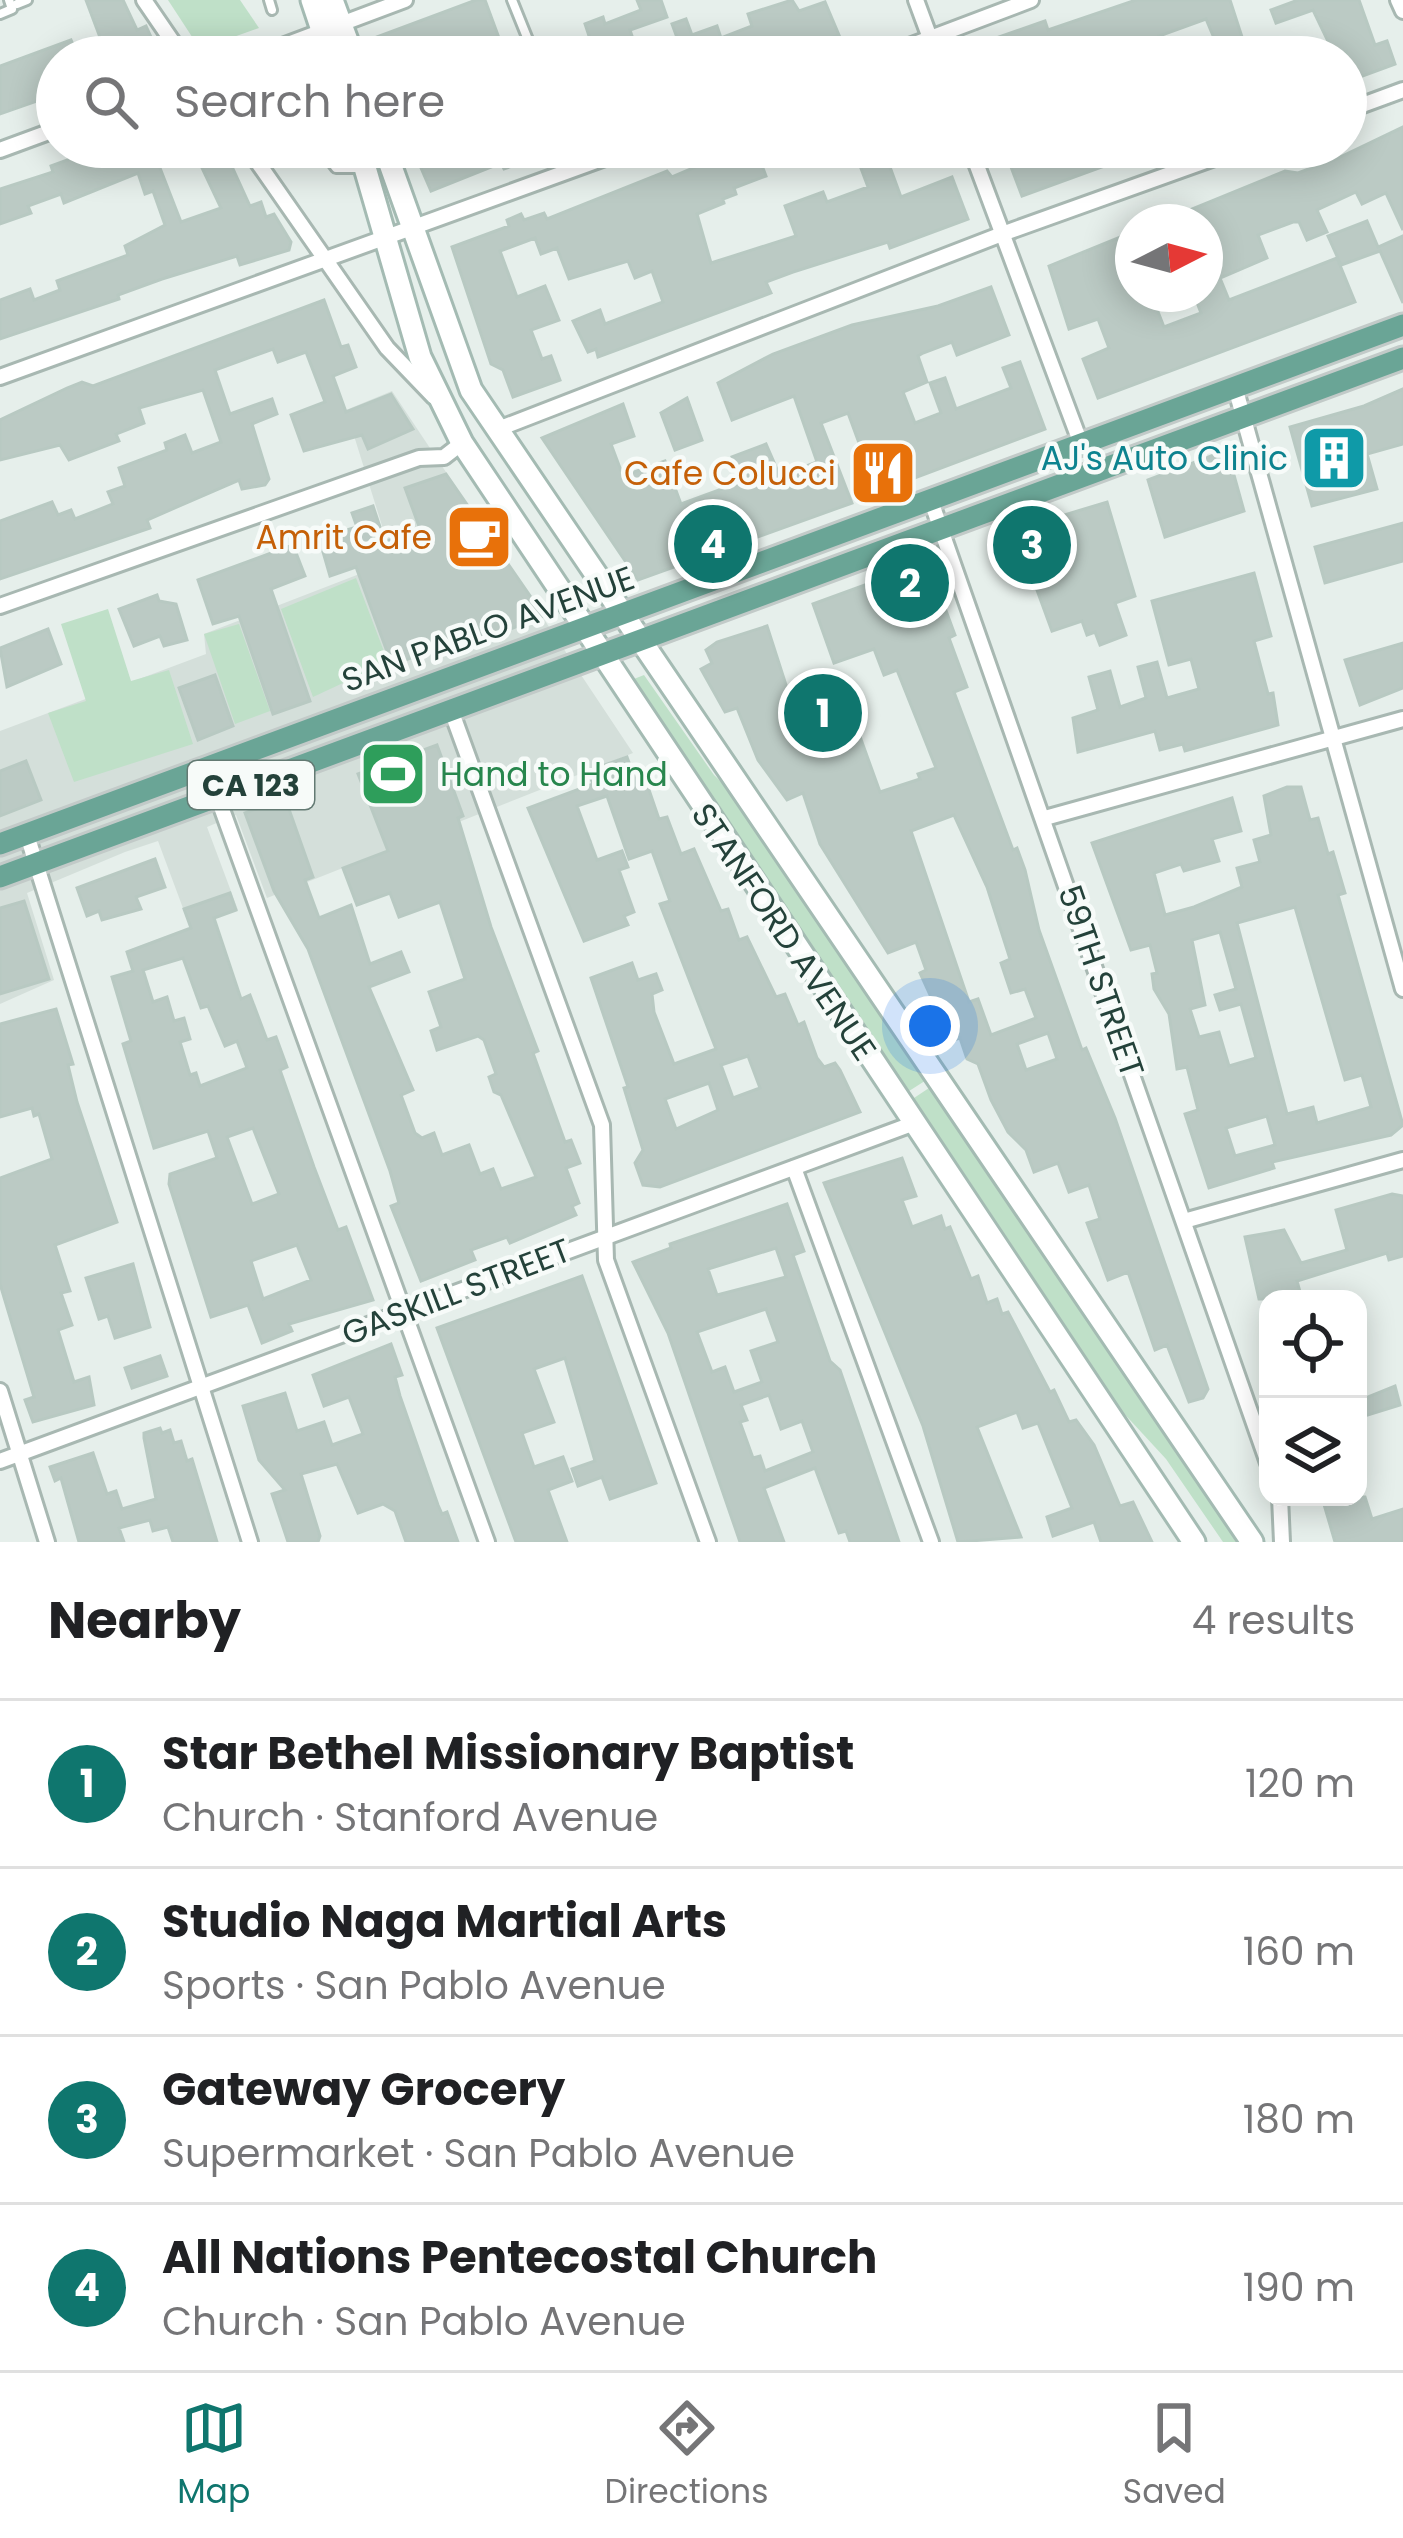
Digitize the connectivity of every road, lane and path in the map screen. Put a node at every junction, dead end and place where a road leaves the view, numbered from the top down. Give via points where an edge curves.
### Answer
1 (145, 0) edge
2 (312, 0) edge
3 (332, 0) edge
4 (405, 0) edge
5 (512, 0) edge
6 (916, 0) edge
7 (1031, 0) edge
8 (1398, 0) edge
9 (18, 1) edge
10 (385, 3) edge
11 (1403, 11) edge
12 (0, 14) edge
13 (332, 27) junction
14 (169, 36) edge
15 (309, 36) edge
16 (332, 36) edge
17 (338, 36) edge
18 (527, 36) edge
19 (929, 36) edge
20 (935, 36) edge
21 (1403, 90) edge
22 (1367, 103) edge
23 (36, 137) edge
24 (0, 151) edge
25 (263, 168) edge
26 (365, 168) edge
27 (391, 168) edge
28 (578, 168) edge
29 (978, 168) edge
30 (1186, 168) edge
31 (412, 229) junction
32 (1002, 234) junction
33 (386, 237) junction
34 (329, 259) junction
35 (1403, 325) edge
36 (1403, 358) edge
37 (0, 377) edge
38 (1235, 387) junction
39 (439, 403) junction
40 (1243, 417) junction
41 (497, 429) junction
42 (462, 443) junction
43 (1082, 444) junction
44 (931, 501) junction
45 (943, 528) junction
46 (0, 606) edge
47 (623, 614) junction
48 (584, 629) junction
49 (643, 640) junction
50 (599, 655) junction
51 (451, 710) junction
52 (1403, 719) edge
53 (1334, 738) junction
54 (207, 768) junction
55 (217, 797) junction
56 (1045, 818) junction
57 (27, 835) junction
58 (0, 844) edge
59 (37, 863) junction
60 (0, 877) edge
61 (1403, 989) edge
62 (912, 1124) junction
63 (1403, 1160) edge
64 (794, 1168) junction
65 (1184, 1221) junction
66 (605, 1237) junction
67 (403, 1313) junction
68 (202, 1387) junction
69 (0, 1391) edge
70 (1259, 1437) edge
71 (20, 1454) junction
72 (0, 1461) edge
73 (1280, 1506) edge
74 (47, 1542) edge
75 (250, 1542) edge
76 (487, 1542) edge
77 (708, 1542) edge
78 (931, 1542) edge
79 (1194, 1542) edge
80 (1252, 1542) edge
81 (1282, 1542) edge

1 - 14 street
2 - 13 main road
3 - 13 main road
4 - 10 street
5 - 18 lane
6 - 19 street
7 - 20 street
8 - 11 street
9 - 12 lane
10 - 13 street
13 - 15 street
13 - 16 main road
13 - 17 main road
21 - 22 street
23 - 24 street
25 - 34 street, STANFORD AVENUE
26 - 33 main road
27 - 31 main road, STANFORD AVENUE
28 - 31 street
29 - 32 street
30 - 32 street
31 - 33 street
31 - 41 main road, STANFORD AVENUE via 471,390
32 - 41 street
32 - 43 street
33 - 34 street
33 - 39 main road
34 - 37 street
34 - 39 street, STANFORD AVENUE via 387,348
35 - 38 main road, SAN PABLO AVENUE / CA 123
36 - 40 main road, SAN PABLO AVENUE / CA 123
38 - 40 street
38 - 43 main road, SAN PABLO AVENUE / CA 123
39 - 42 main road, STANFORD AVENUE
40 - 45 main road, SAN PABLO AVENUE / CA 123
40 - 53 street
41 - 47 main road, STANFORD AVENUE
42 - 46 street via 444,457 419,458
42 - 48 main road, STANFORD AVENUE
43 - 44 main road, SAN PABLO AVENUE / CA 123
44 - 45 street, 59TH STREET
44 - 47 main road, SAN PABLO AVENUE / CA 123
45 - 49 main road, SAN PABLO AVENUE / CA 123
45 - 56 street, 59TH STREET
47 - 48 main road, SAN PABLO AVENUE / CA 123
47 - 49 main road, STANFORD AVENUE
48 - 50 main road, STANFORD AVENUE
48 - 54 main road, SAN PABLO AVENUE / CA 123
49 - 50 main road, SAN PABLO AVENUE / CA 123
49 - 80 main road, STANFORD AVENUE
50 - 51 main road, SAN PABLO AVENUE / CA 123
50 - 62 main road, STANFORD AVENUE
51 - 55 main road, SAN PABLO AVENUE / CA 123
51 - 66 street via 602,1125
52 - 53 street
53 - 56 street
53 - 61 street
54 - 55 street
54 - 57 main road, SAN PABLO AVENUE / CA 123
55 - 59 main road, SAN PABLO AVENUE / CA 123
55 - 67 street
56 - 65 street, 59TH STREET
57 - 58 main road, SAN PABLO AVENUE / CA 123
57 - 59 street
59 - 60 main road, SAN PABLO AVENUE / CA 123
59 - 68 street
62 - 64 street, GASKILL STREET
62 - 79 main road, STANFORD AVENUE
63 - 65 street
64 - 66 street, GASKILL STREET
64 - 78 street
65 - 70 street, 59TH STREET
66 - 67 street, GASKILL STREET
66 - 77 street via 606,1260
67 - 68 street, GASKILL STREET
67 - 76 street
68 - 71 street, GASKILL STREET
68 - 75 street
69 - 71 street
71 - 72 street, GASKILL STREET
71 - 74 street
73 - 81 street

